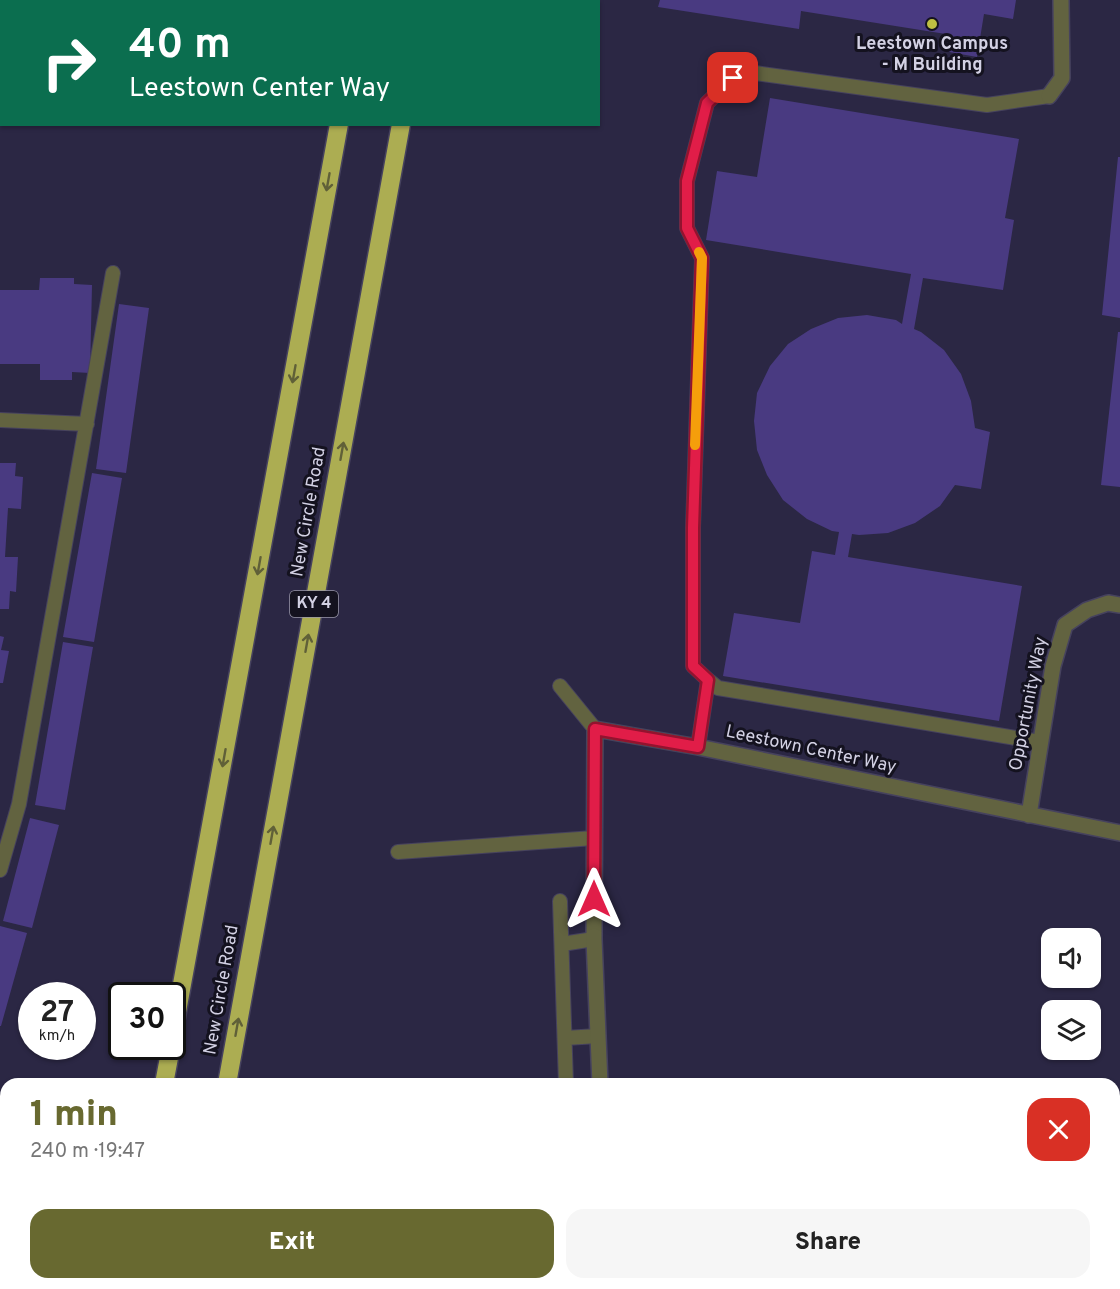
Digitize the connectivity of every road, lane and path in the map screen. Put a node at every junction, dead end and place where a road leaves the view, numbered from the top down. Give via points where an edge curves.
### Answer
1 (1061, 0) edge
2 (1049, 96) joint
3 (339, 126) edge
4 (401, 126) edge
5 (113, 273) dead end
6 (0, 420) edge
7 (87, 424) junction
8 (1120, 605) edge
9 (708, 680) junction
10 (560, 686) dead end
11 (595, 729) junction
12 (1040, 741) junction
13 (698, 747) junction
14 (1029, 815) junction
15 (1120, 834) edge
16 (594, 838) junction
17 (398, 852) dead end
18 (0, 870) edge
19 (560, 901) dead end
20 (594, 939) junction
21 (562, 944) junction
22 (182, 982) edge
23 (598, 1036) junction
24 (565, 1038) junction
25 (169, 1060) edge
26 (165, 1078) edge
27 (228, 1078) edge
28 (566, 1078) edge
29 (600, 1078) edge

1 - 2 street via 1062,78
2 - 9 lane via 987,105 755,73 733,78 707,103 687,181 687,228 702,258 693,528 693,666
3 -> 22 highway
27 -> 4 highway, New Circle Road / KY 4
5 - 7 lane
6 - 7 lane
7 - 18 lane via 19,804
8 - 12 street, Opportunity Way via 1108,603 1087,610 1065,625 1053,666
9 - 12 lane via 718,688
9 - 13 lane
10 - 11 lane
11 - 13 street, Leestown Center Way
11 - 16 street
12 - 14 street, Opportunity Way
13 - 14 street, Leestown Center Way
14 - 15 street, Leestown Center Way
16 - 17 lane
16 - 20 street
19 - 21 lane
20 - 21 lane
20 - 23 street
21 - 24 lane
23 - 24 lane
23 - 29 street
24 - 28 lane
25 - 26 highway

